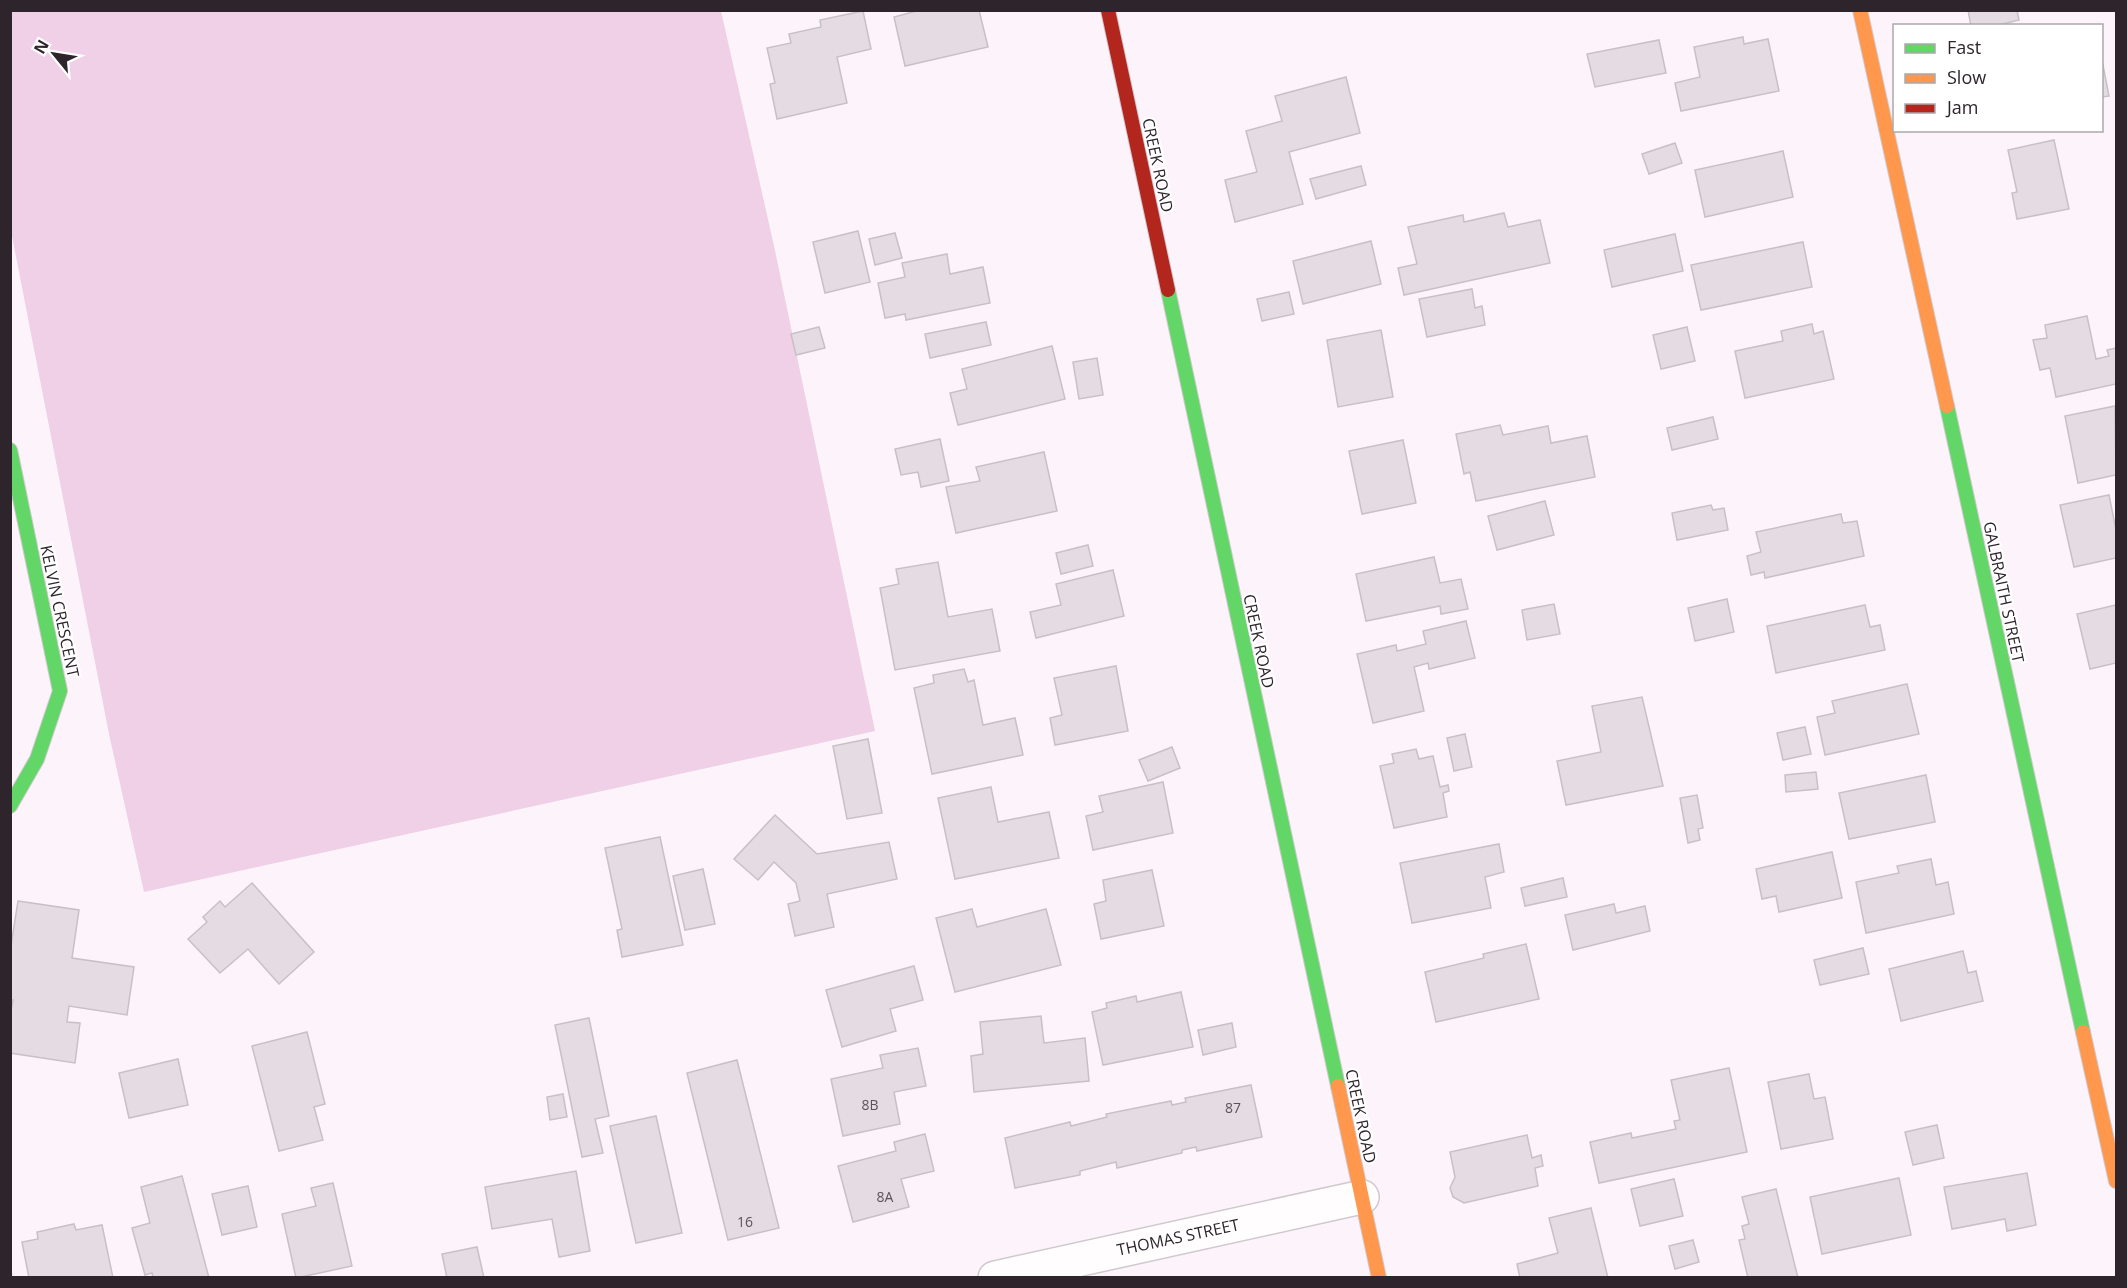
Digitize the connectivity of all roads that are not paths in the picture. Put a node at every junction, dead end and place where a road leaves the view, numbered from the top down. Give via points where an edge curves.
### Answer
1 (1108, 10) edge
2 (1860, 10) edge
3 (10, 450) edge
4 (10, 806) edge
5 (2116, 1181) edge
6 (1362, 1197) junction
7 (995, 1278) edge
8 (1379, 1278) edge

1 - 6 street, CREEK ROAD
2 - 5 street, GALBRAITH STREET
3 - 4 street, KELVIN CRESCENT via 60,692 37,759
6 - 7 street, THOMAS STREET
6 - 8 street, CREEK ROAD

